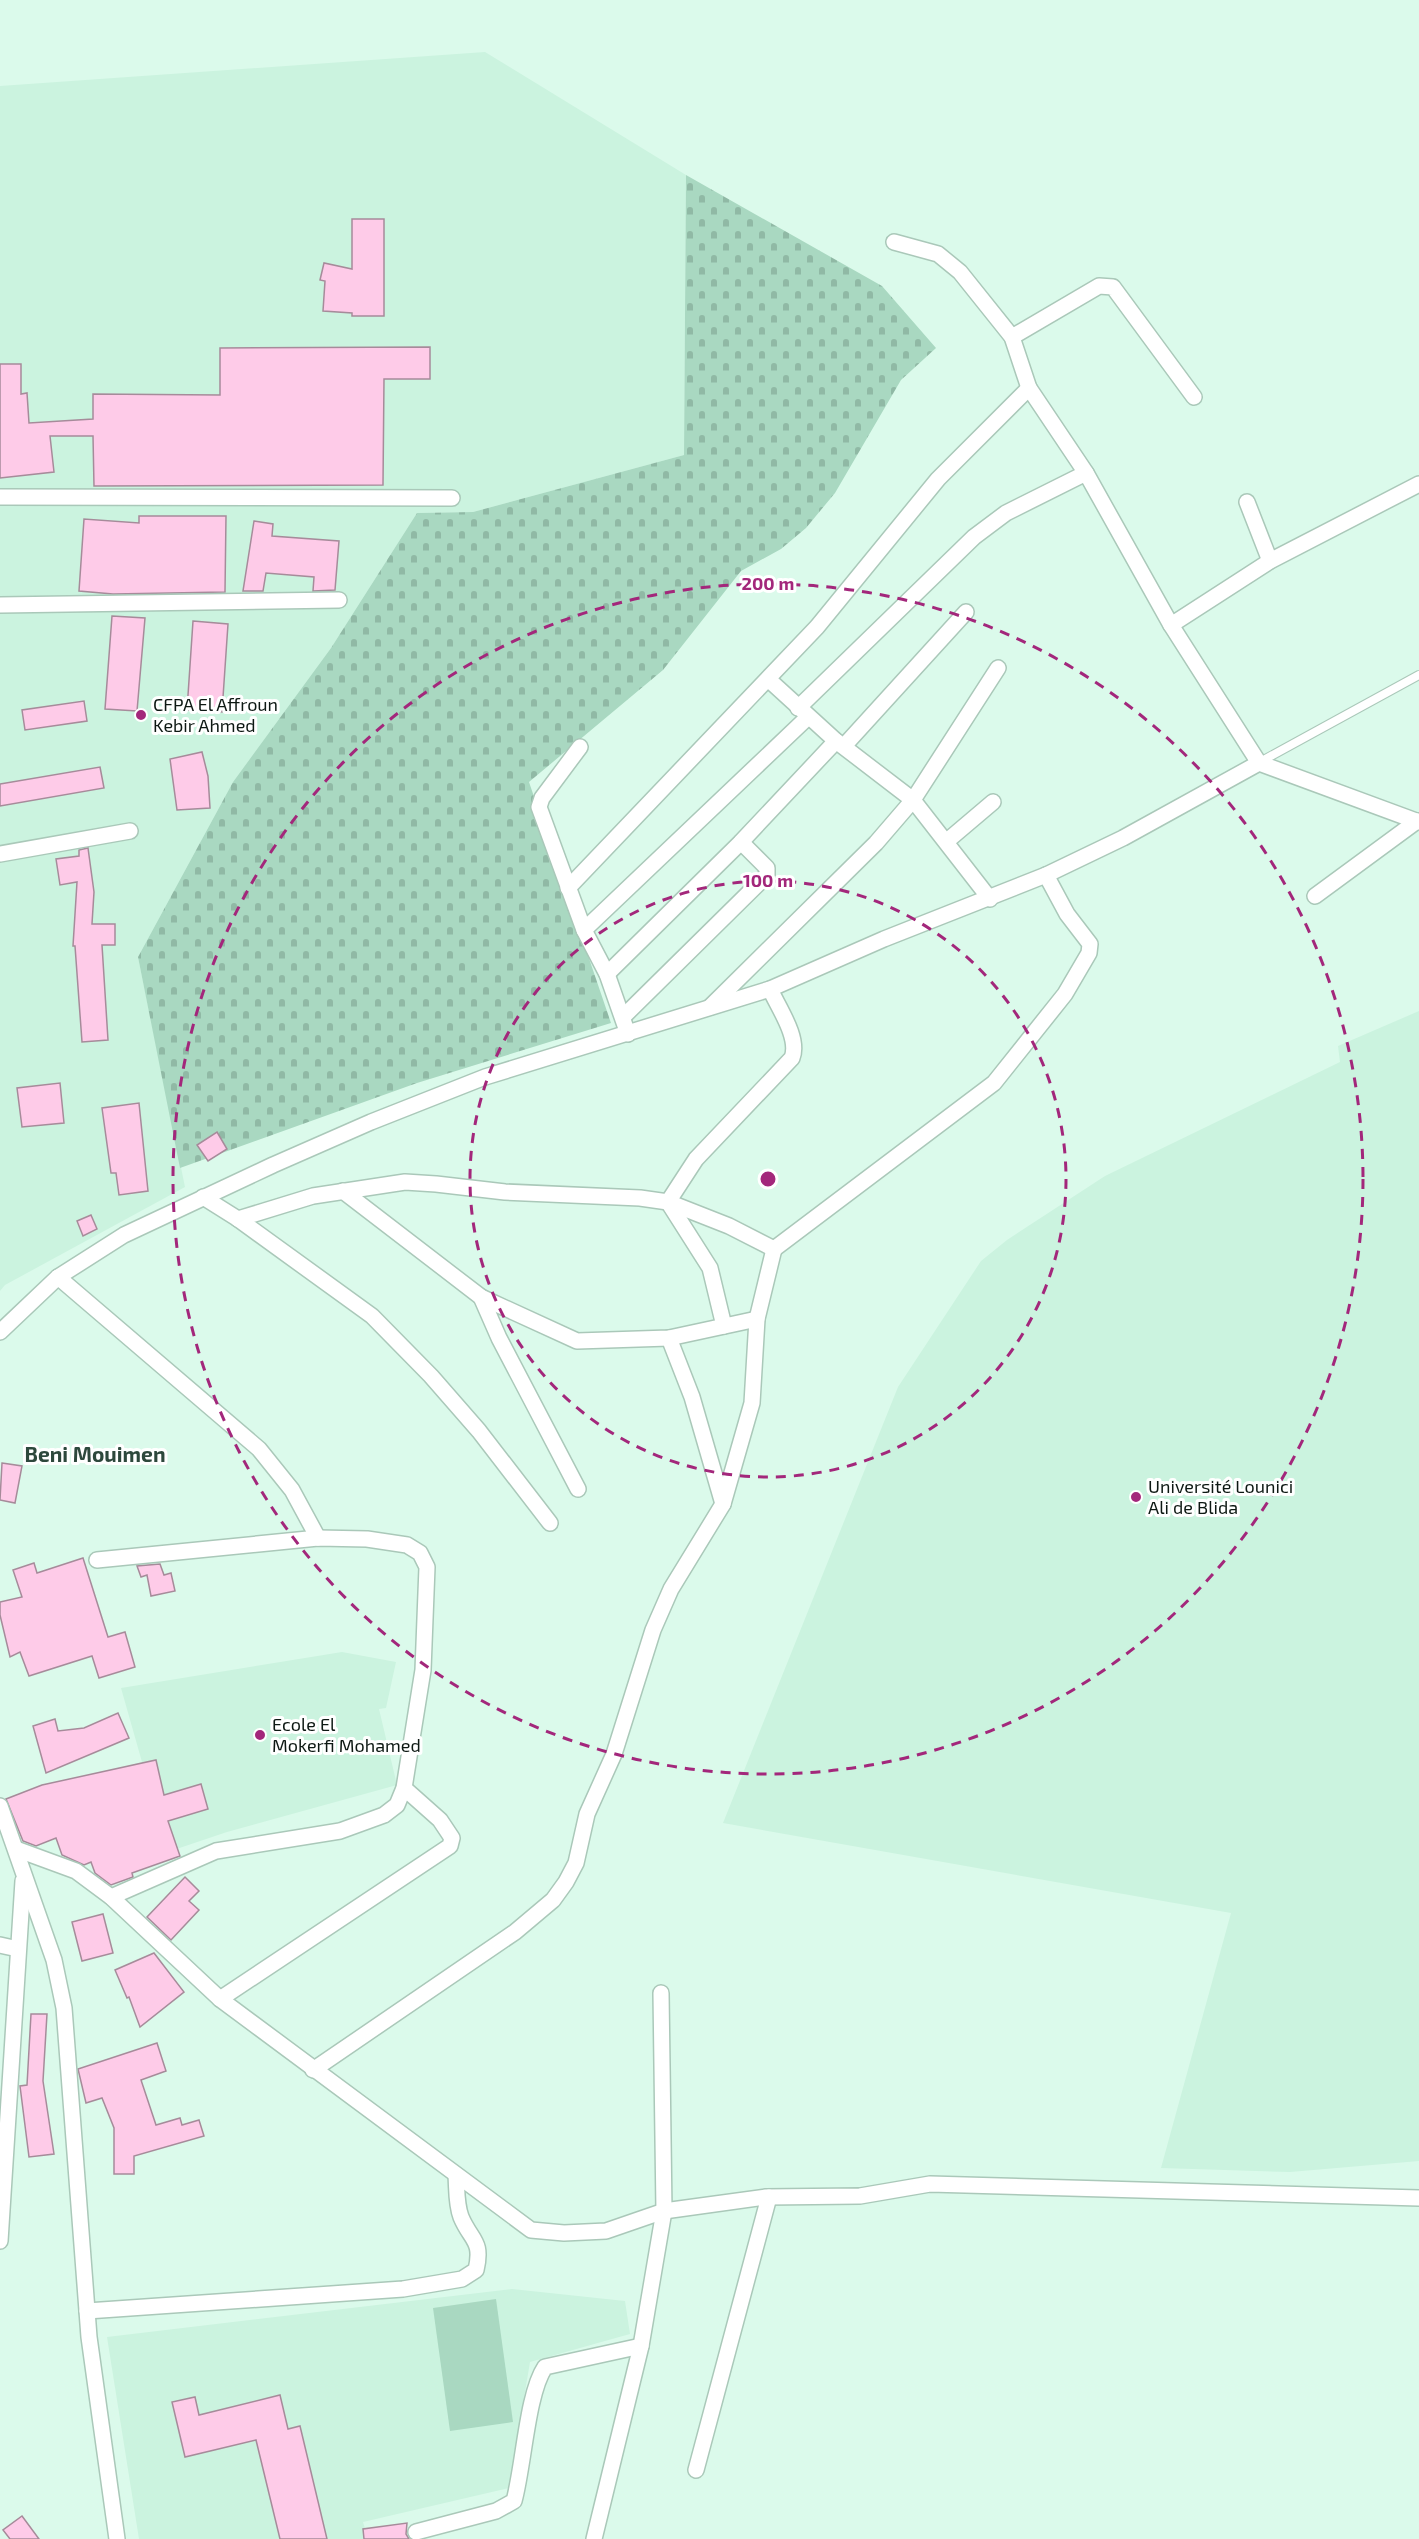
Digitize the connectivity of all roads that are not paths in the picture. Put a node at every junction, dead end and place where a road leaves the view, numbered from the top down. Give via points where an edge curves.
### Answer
1 (894, 242) dead end
2 (1012, 337) junction
3 (1029, 388) junction
4 (1194, 396) dead end
5 (1086, 473) junction
6 (1419, 484) edge
7 (0, 497) edge
8 (452, 498) dead end
9 (1247, 502) dead end
10 (1270, 561) junction
11 (339, 600) dead end
12 (0, 605) edge
13 (966, 612) dead end
14 (1171, 626) junction
15 (998, 669) dead end
16 (1419, 675) edge
17 (768, 679) junction
18 (803, 713) junction
19 (840, 743) junction
20 (579, 747) dead end
21 (1259, 763) junction
22 (913, 800) junction
23 (993, 802) dead end
24 (1418, 822) edge
25 (130, 831) dead end
26 (947, 841) junction
27 (741, 842) junction
28 (0, 854) edge
29 (1046, 875) junction
30 (568, 888) junction
31 (1315, 896) dead end
32 (990, 898) junction
33 (584, 930) junction
34 (606, 974) junction
35 (770, 989) junction
36 (707, 1010) junction
37 (624, 1016) junction
38 (628, 1034) junction
39 (343, 1191) junction
40 (203, 1197) junction
41 (668, 1202) junction
42 (238, 1220) junction
43 (774, 1249) junction
44 (58, 1277) junction
45 (481, 1297) junction
46 (757, 1319) junction
47 (724, 1326) junction
48 (0, 1332) edge
49 (669, 1338) junction
50 (578, 1489) dead end
51 (723, 1504) junction
52 (550, 1523) dead end
53 (318, 1538) junction
54 (97, 1560) dead end
55 (404, 1788) junction
56 (0, 1806) edge
57 (16, 1849) junction
58 (24, 1872) junction
59 (111, 1897) junction
60 (0, 1945) edge
61 (18, 1949) junction
62 (662, 1993) dead end
63 (220, 1999) junction
64 (313, 2070) junction
65 (456, 2175) junction
66 (769, 2197) junction
67 (1419, 2198) edge
68 (664, 2211) junction
69 (0, 2241) edge
70 (87, 2311) junction
71 (641, 2346) junction
72 (696, 2469) dead end
73 (416, 2532) dead end
74 (117, 2539) edge
75 (594, 2539) edge

1 - 2 street via 949,260
2 - 3 street
2 - 4 street via 1098,286 1108,284
3 - 5 street
3 - 17 street via 938,479 817,627
5 - 14 street
5 - 18 street via 1006,513 974,537
6 - 10 street
7 - 8 street
9 - 10 street
10 - 14 street
11 - 12 street
13 - 19 street
14 - 21 street
15 - 22 street
16 - 21 lane
17 - 18 street
17 - 30 street
18 - 19 street
18 - 33 street
19 - 22 street
19 - 27 street
20 - 30 street via 542,798 540,807
21 - 24 street
21 - 29 street via 1123,838
22 - 26 street
22 - 36 street via 876,843
23 - 26 street
24 - 31 street
25 - 28 street
26 - 32 street
27 - 34 street
27 - 37 street via 767,868 767,875
29 - 32 street
29 - 43 street via 1066,914 1090,944 1065,994 994,1083
30 - 33 street
32 - 35 street
33 - 34 street
34 - 37 street
35 - 36 street
35 - 41 street via 793,1040 792,1058 696,1159
36 - 38 street
37 - 38 street
38 - 40 street via 474,1081
39 - 41 street via 405,1182
39 - 42 street via 313,1196
39 - 45 street
40 - 42 street
40 - 44 street via 124,1235
41 - 43 street
41 - 47 street via 710,1268
42 - 52 street via 372,1316 479,1431
43 - 46 street
44 - 48 street
44 - 53 street via 259,1449 292,1490
45 - 49 street via 577,1341
45 - 50 street
46 - 47 street
46 - 51 street via 752,1403
47 - 49 street
49 - 51 street via 692,1397
51 - 64 street via 676,1580 658,1620 639,1668 614,1754 587,1814 576,1863 553,1900 514,1932
53 - 54 street
53 - 55 street via 407,1545 420,1554 427,1567 423,1670
55 - 59 street via 397,1805 384,1815 340,1831 216,1851
55 - 63 street via 440,1820 452,1838 450,1846
56 - 57 street
57 - 58 street
57 - 59 street via 76,1871
58 - 61 street
58 - 70 street via 54,1960 64,2008
59 - 63 street
60 - 61 street
61 - 69 street
62 - 68 street
63 - 64 street
64 - 65 street
65 - 68 street via 531,2230 564,2234 606,2231
65 - 70 street via 457,2203 462,2220 474,2236 479,2256 476,2270 462,2280 402,2289
66 - 67 street via 860,2196 930,2184
66 - 68 street
66 - 72 street
68 - 71 street
70 - 74 street
71 - 73 street via 545,2367 536,2381 514,2501 496,2511
71 - 75 street

